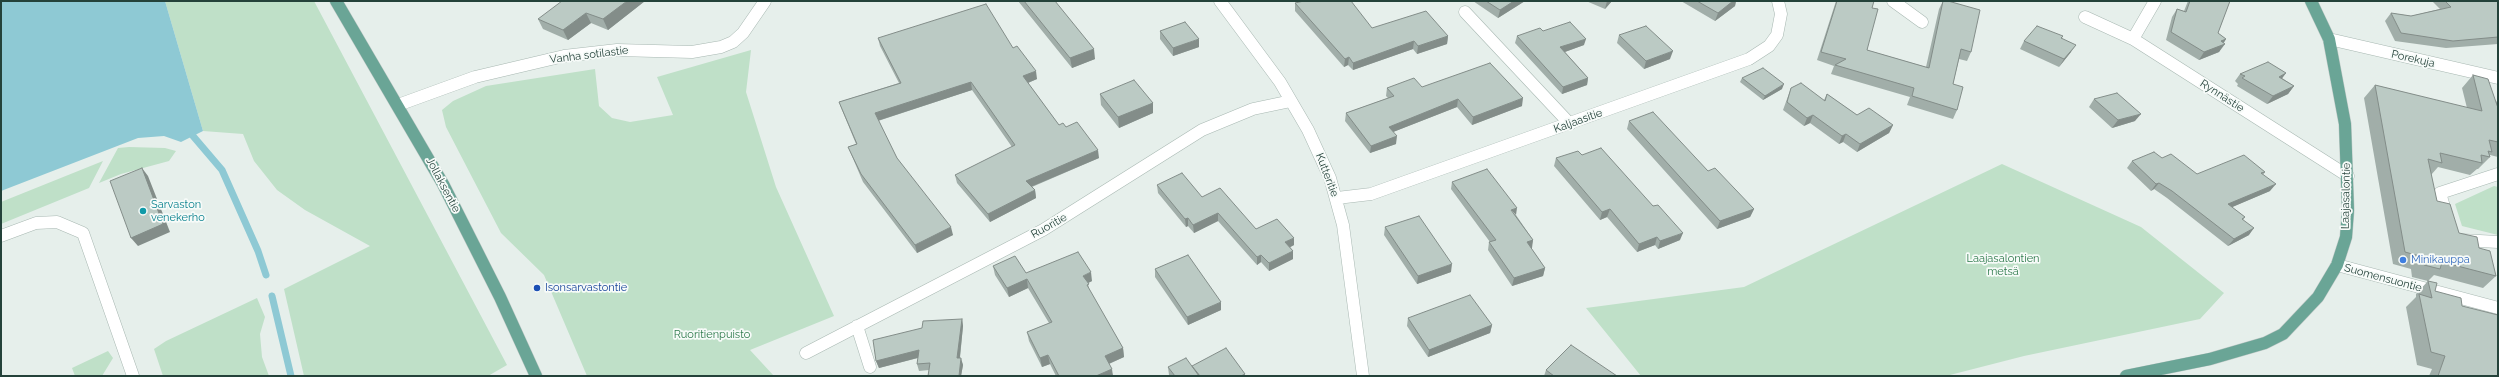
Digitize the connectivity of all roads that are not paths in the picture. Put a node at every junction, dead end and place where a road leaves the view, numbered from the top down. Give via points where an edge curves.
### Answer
1 (336, 1) edge
2 (765, 1) edge
3 (1220, 1) edge
4 (1778, 1) edge
5 (1893, 1) edge
6 (2155, 1) edge
7 (2311, 1) edge
8 (1465, 12) dead end
9 (2085, 17) dead end
10 (1922, 22) dead end
11 (2133, 39) junction
12 (2329, 40) junction
13 (2480, 74) junction
14 (2498, 78) edge
15 (2483, 86) edge
16 (1291, 101) junction
17 (398, 105) junction
18 (1570, 124) junction
19 (2498, 174) edge
20 (2348, 176) junction
21 (1337, 198) junction
22 (1, 236) edge
23 (2498, 242) edge
24 (2337, 265) junction
25 (2498, 308) edge
26 (857, 326) junction
27 (806, 353) dead end
28 (870, 367) dead end
29 (132, 375) edge
30 (536, 376) edge
31 (1363, 376) edge
32 (2126, 376) edge

1 - 17 main road, Jollaksentie
2 - 17 street, Vanha sotilastie via 743,33 733,42 721,47 692,52 618,50 564,56 475,77
3 - 16 street, Kutteritie via 1280,82
4 - 18 street, Kaljaasitie via 1781,14 1777,36 1770,46 1759,53
5 - 10 street
6 - 11 street
7 - 12 main road, Laajasalontie
8 - 18 street
9 - 11 street, Rynnästie
11 - 20 street, Rynnästie
12 - 13 street, Porekuja
12 - 20 main road, Laajasalontie via 2345,124
13 - 14 street, Porekuja
13 - 15 street
16 - 21 street, Kutteritie via 1321,156
16 - 26 street, Ruoritie via 1253,109 1202,130 1043,230
17 - 30 main road, Jollaksentie via 443,184 497,290
18 - 21 street, Kaljaasitie via 1371,194
19 - 23 street via 2440,193 2452,240
20 - 24 main road, Laajasalontie via 2346,237
21 - 31 street, Kutteritie via 1347,248
22 - 29 street via 36,223 57,222 83,233
24 - 25 street, Suomensuontie
24 - 32 main road, Laajasalontie via 2318,297 2298,321 2283,334 2265,344 2210,359
26 - 27 street, Ruoritie
26 - 28 street

